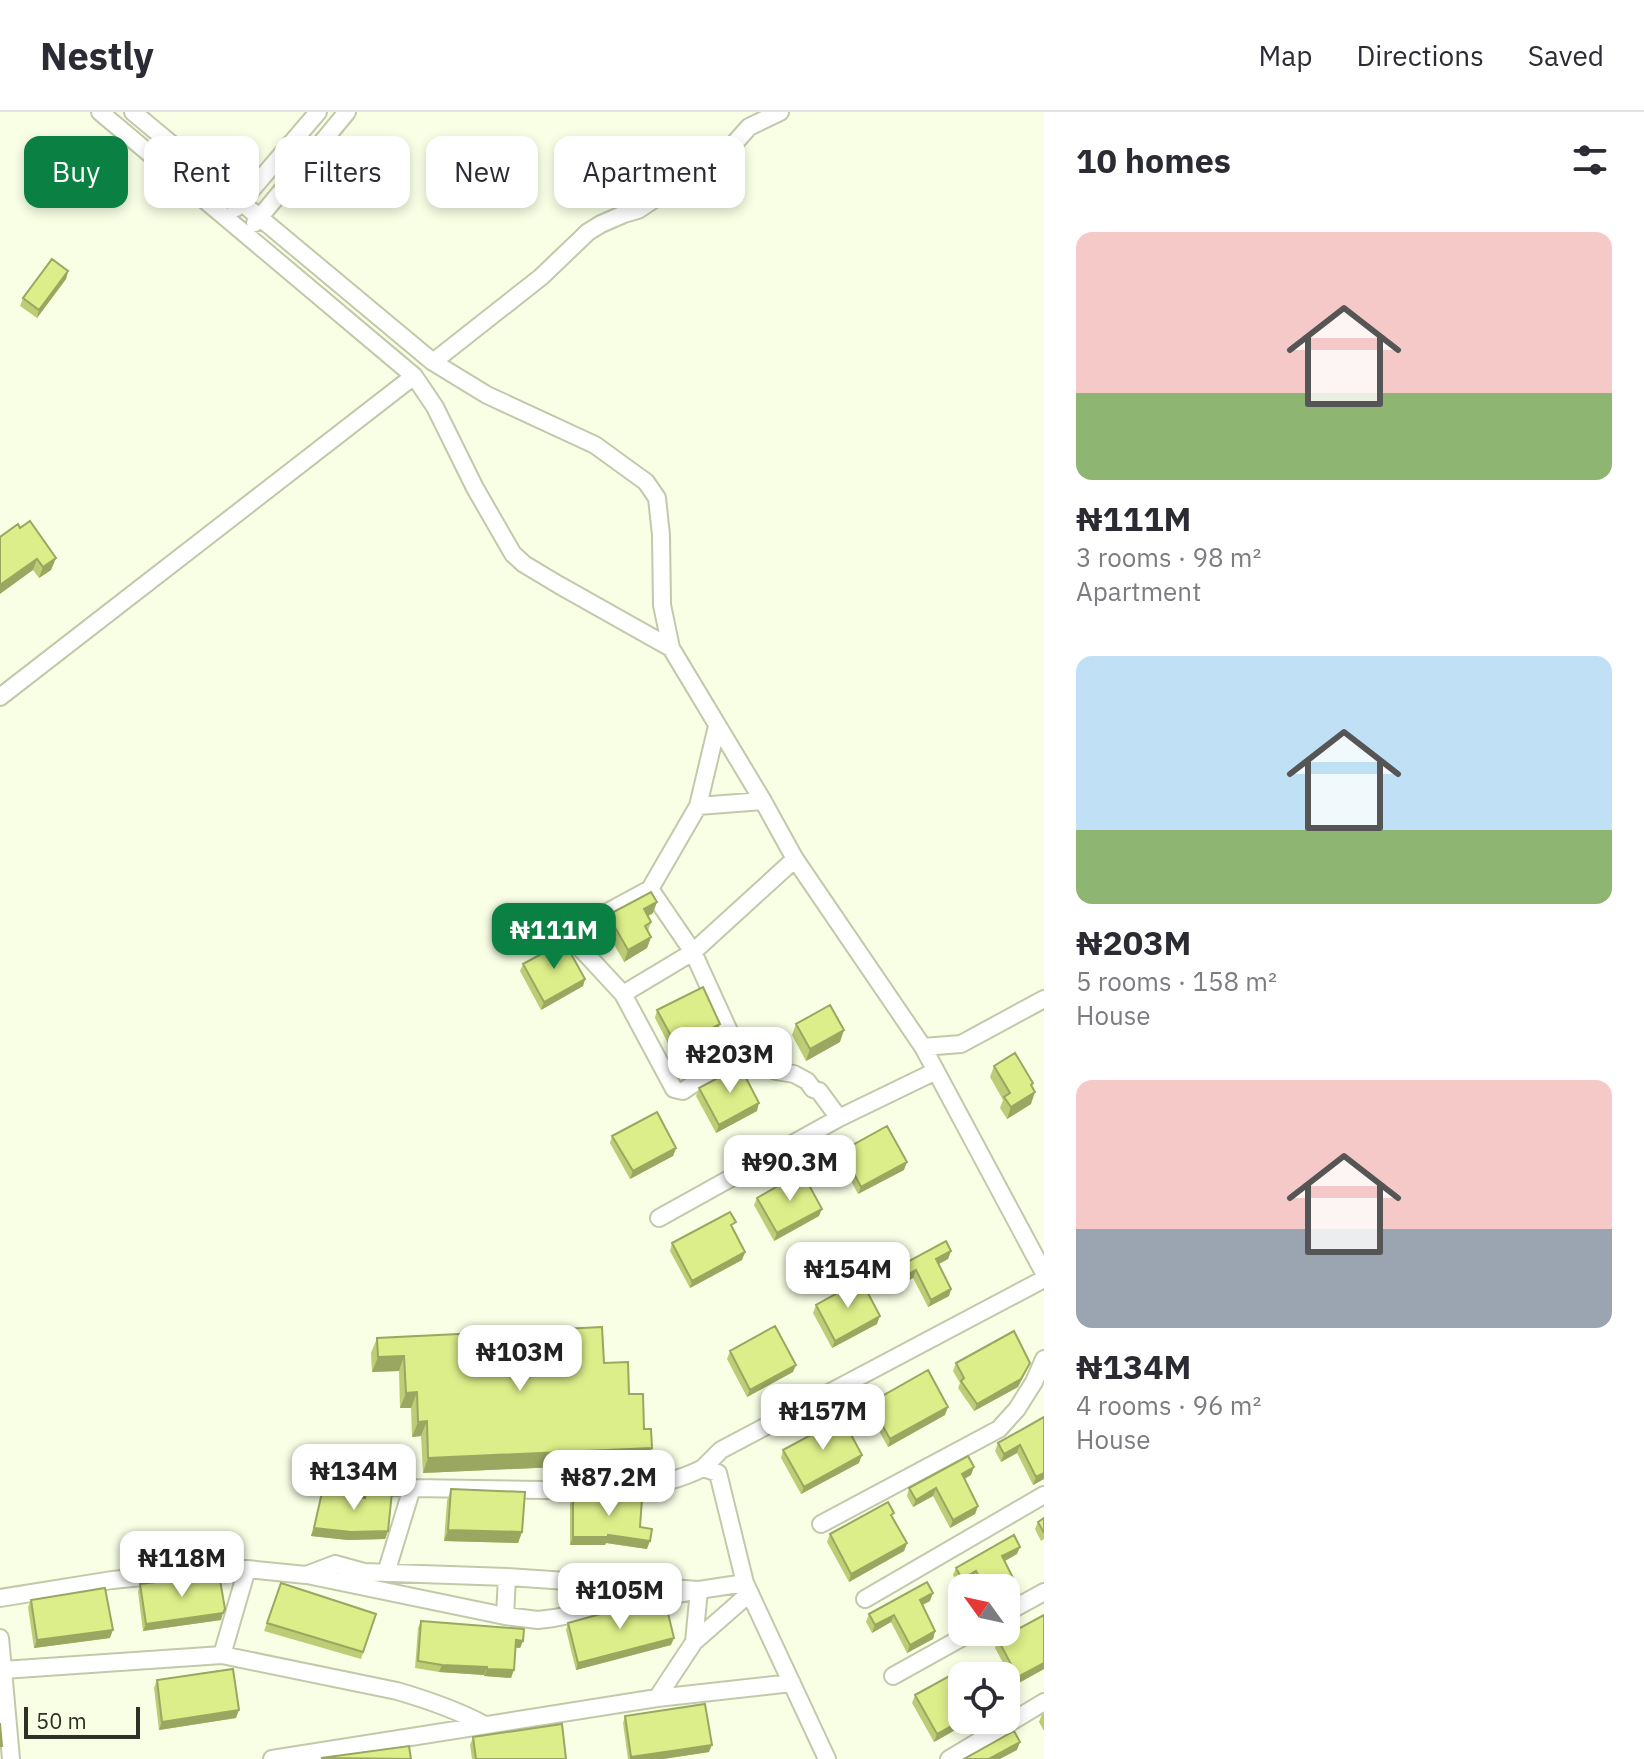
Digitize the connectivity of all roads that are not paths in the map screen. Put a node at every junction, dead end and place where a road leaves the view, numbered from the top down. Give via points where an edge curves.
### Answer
1 (100, 112) edge
2 (133, 112) edge
3 (318, 112) edge
4 (347, 112) edge
5 (780, 112) edge
6 (162, 136) edge
7 (259, 182) edge
8 (236, 208) edge
9 (249, 208) edge
10 (259, 217) junction
11 (227, 218) junction
12 (246, 234) junction
13 (433, 362) junction
14 (414, 376) junction
15 (671, 648) junction
16 (0, 697) edge
17 (717, 726) junction
18 (763, 801) junction
19 (698, 806) junction
20 (795, 859) junction
21 (650, 889) junction
22 (693, 952) junction
23 (623, 994) junction
24 (1044, 999) edge
25 (923, 1047) junction
26 (739, 1053) junction
27 (936, 1071) junction
28 (839, 1118) junction
29 (659, 1218) dead end
30 (1044, 1276) edge
31 (1044, 1359) edge
32 (711, 1471) junction
33 (326, 1484) dead end
34 (412, 1488) junction
35 (1044, 1495) edge
36 (821, 1524) dead end
37 (247, 1569) junction
38 (386, 1573) junction
39 (306, 1575) junction
40 (507, 1577) junction
41 (747, 1588) junction
42 (699, 1590) junction
43 (1044, 1592) edge
44 (0, 1598) edge
45 (865, 1599) dead end
46 (1020, 1605) edge
47 (505, 1616) junction
48 (0, 1638) edge
49 (694, 1642) junction
50 (948, 1645) edge
51 (222, 1655) junction
52 (3, 1670) junction
53 (893, 1676) dead end
54 (792, 1683) junction
55 (657, 1698) junction
56 (1044, 1702) edge
57 (485, 1725) junction
58 (11, 1759) edge
59 (272, 1759) edge
60 (827, 1759) edge
61 (949, 1759) edge

1 - 11 street
2 - 6 street
3 - 7 street
4 - 10 street
5 - 13 street via 749,127 715,162 685,175 638,210 588,232 541,277
8 - 11 street
9 - 10 street
10 - 12 street
10 - 13 street
11 - 12 street
12 - 14 street
13 - 15 street via 487,395 595,445 646,482 657,498 662,605
14 - 15 street via 513,554
14 - 16 street
15 - 17 street
17 - 18 street
17 - 19 street
18 - 19 street
18 - 20 street
19 - 21 street
20 - 22 street
20 - 25 street
21 - 22 street
21 - 23 street via 573,933 573,940
22 - 23 street
22 - 26 street
23 - 26 street via 674,1089 683,1091
24 - 25 street via 961,1044
25 - 27 street
26 - 28 street via 807,1081
27 - 28 street
27 - 30 street
28 - 29 street
30 - 32 street via 721,1450
31 - 36 street via 1026,1396 999,1429
32 - 34 street via 620,1491
32 - 41 street
33 - 34 street
34 - 38 street
35 - 45 street
37 - 39 street
37 - 44 street via 112,1580
37 - 51 street
38 - 39 street via 335,1564
38 - 40 street
39 - 47 street
40 - 42 street
40 - 47 street
41 - 42 street
41 - 49 street
41 - 54 street
42 - 47 street via 554,1618
42 - 49 street
43 - 46 street
48 - 52 street
49 - 55 street
50 - 53 street
51 - 52 street
51 - 57 street via 397,1691
52 - 58 street
54 - 55 street
54 - 60 street
55 - 57 street
56 - 61 street
57 - 59 street

